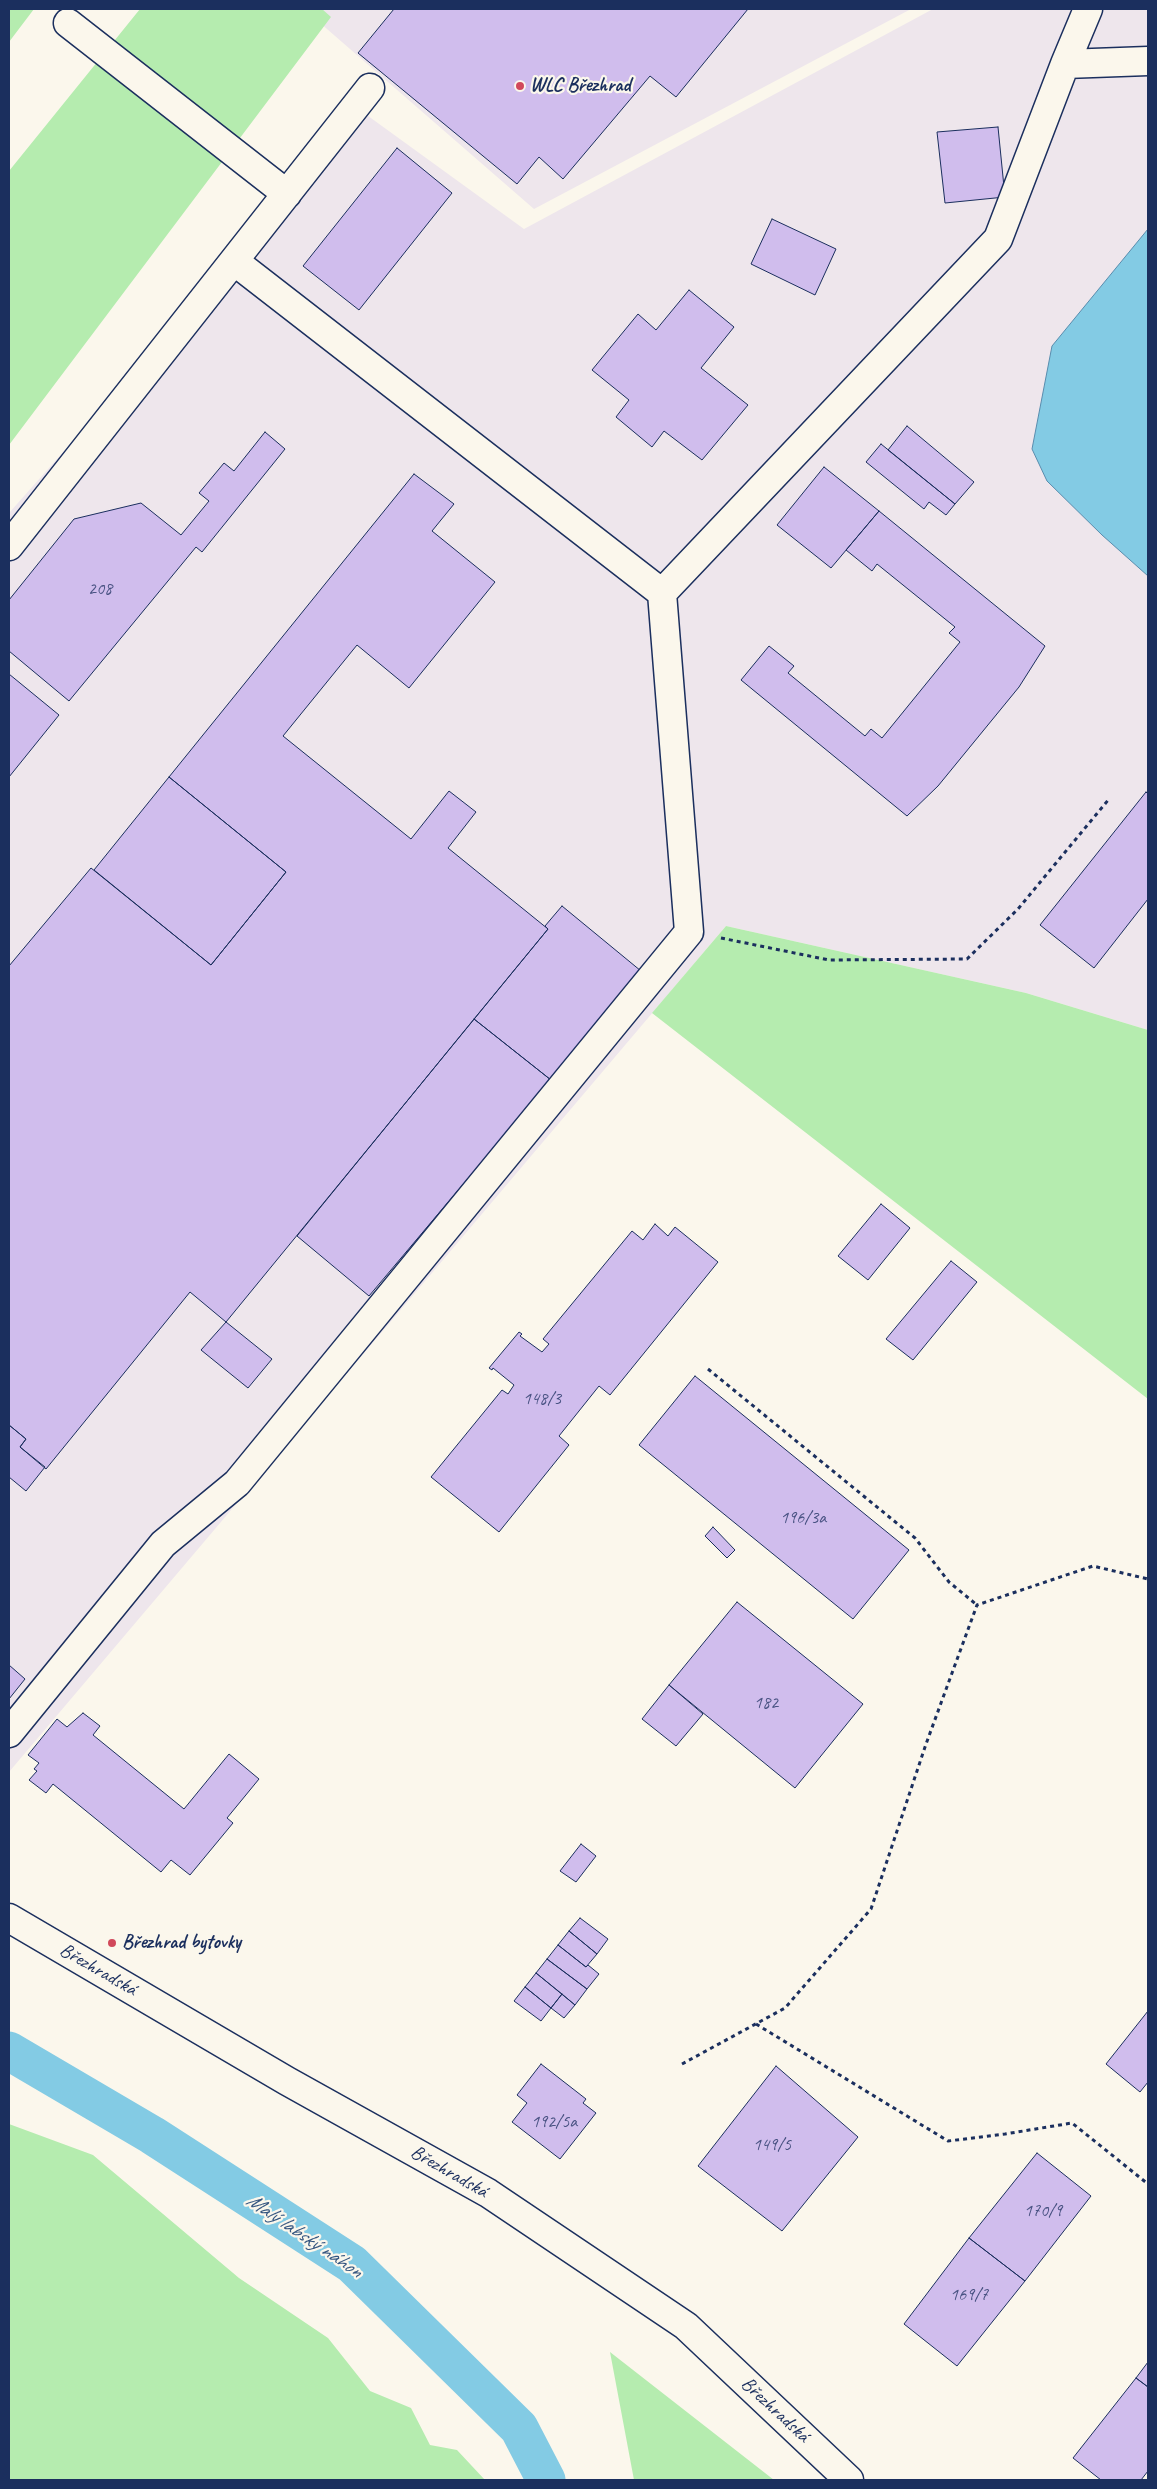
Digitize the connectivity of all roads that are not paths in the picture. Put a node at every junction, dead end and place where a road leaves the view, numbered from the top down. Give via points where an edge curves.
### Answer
1 (1088, 9) edge
2 (68, 23) dead end
3 (1148, 61) edge
4 (1066, 64) junction
5 (370, 88) dead end
6 (287, 194) junction
7 (234, 261) junction
8 (9, 546) edge
9 (662, 592) junction
10 (9, 1733) edge
11 (9, 1918) edge
12 (850, 2480) edge

1 - 4 street
2 - 6 street
3 - 4 street
4 - 9 street via 998,239
5 - 6 street
6 - 7 street
7 - 8 street
7 - 9 street
9 - 10 street via 689,932 237,1483 163,1544
11 - 12 street, Březhradská via 504,2204 686,2326

